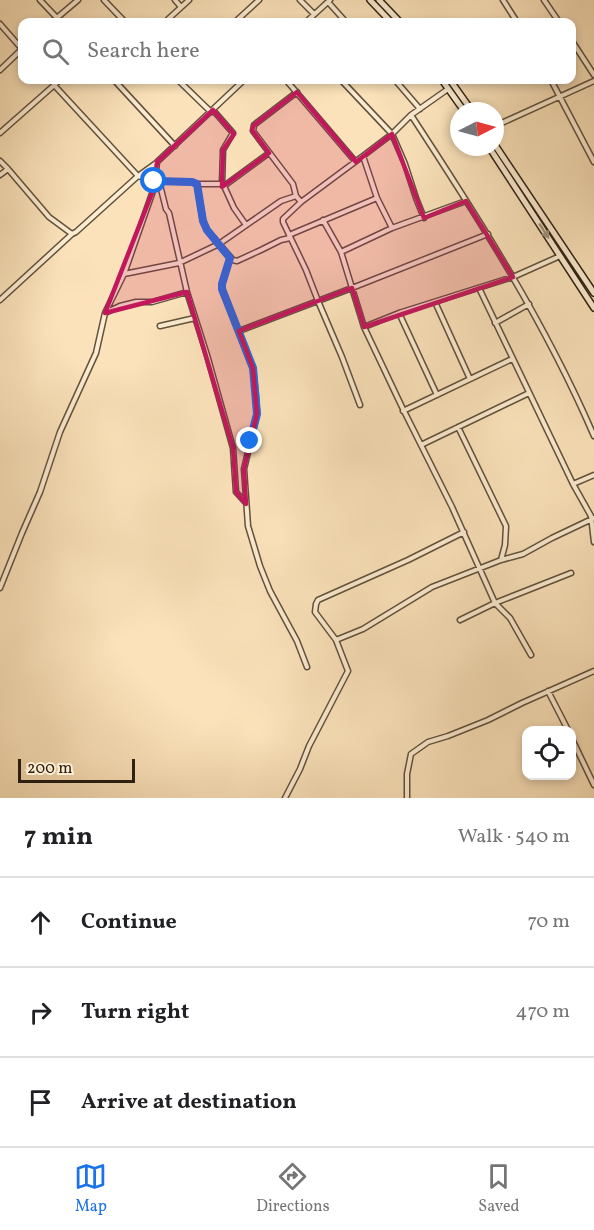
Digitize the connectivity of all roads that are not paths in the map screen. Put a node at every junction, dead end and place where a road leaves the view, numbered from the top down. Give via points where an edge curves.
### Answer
1 (40, 0) edge
2 (78, 0) edge
3 (104, 0) edge
4 (175, 0) edge
5 (189, 0) edge
6 (259, 0) edge
7 (300, 0) edge
8 (370, 0) edge
9 (503, 0) edge
10 (544, 0) edge
11 (329, 1) edge
12 (382, 1) edge
13 (181, 7) junction
14 (314, 15) junction
15 (57, 18) joint
16 (120, 18) edge
17 (169, 18) edge
18 (239, 18) edge
19 (311, 18) edge
20 (343, 18) edge
21 (387, 18) edge
22 (397, 18) edge
23 (514, 18) edge
24 (556, 18) edge
25 (0, 24) edge
26 (18, 44) edge
27 (576, 47) edge
28 (18, 53) edge
29 (0, 70) edge
30 (594, 75) edge
31 (594, 81) edge
32 (118, 84) edge
33 (182, 84) edge
34 (240, 84) edge
35 (290, 84) edge
36 (345, 84) edge
37 (398, 84) edge
38 (445, 84) edge
39 (453, 84) edge
40 (553, 84) edge
41 (54, 85) joint
42 (448, 88) junction
43 (297, 92) junction
44 (561, 97) junction
45 (458, 102) edge
46 (466, 102) edge
47 (420, 109) junction
48 (212, 111) junction
49 (411, 116) junction
50 (504, 122) edge
51 (0, 133) edge
52 (392, 134) junction
53 (175, 146) junction
54 (269, 153) junction
55 (363, 156) junction
56 (495, 156) edge
57 (502, 156) edge
58 (0, 161) edge
59 (356, 161) junction
60 (157, 162) junction
61 (594, 162) edge
62 (8, 169) junction
63 (0, 175) edge
64 (138, 176) junction
65 (157, 181) junction
66 (197, 184) junction
67 (223, 185) junction
68 (296, 196) junction
69 (377, 198) junction
70 (466, 201) junction
71 (301, 202) junction
72 (424, 218) junction
73 (323, 220) junction
74 (246, 225) junction
75 (392, 228) junction
76 (286, 230) junction
77 (72, 234) junction
78 (488, 234) junction
79 (290, 237) junction
80 (281, 240) junction
81 (219, 244) junction
82 (341, 252) junction
83 (560, 256) junction
84 (230, 258) junction
85 (179, 263) junction
86 (124, 274) junction
87 (513, 277) junction
88 (352, 288) junction
89 (479, 288) junction
90 (187, 292) junction
91 (594, 293) edge
92 (0, 300) edge
93 (318, 301) junction
94 (435, 302) junction
95 (529, 304) junction
96 (594, 308) edge
97 (105, 313) junction
98 (399, 313) junction
99 (195, 318) junction
100 (495, 323) junction
101 (160, 326) dead end
102 (364, 327) junction
103 (239, 332) junction
104 (512, 359) junction
105 (470, 379) junction
106 (529, 393) junction
107 (437, 395) junction
108 (360, 405) dead end
109 (404, 411) junction
110 (458, 427) junction
111 (594, 436) edge
112 (421, 445) junction
113 (594, 475) edge
114 (573, 484) junction
115 (246, 504) junction
116 (593, 518) edge
117 (464, 532) junction
118 (594, 542) edge
119 (501, 560) junction
120 (479, 569) junction
121 (571, 573) dead end
122 (0, 588) edge
123 (495, 603) junction
124 (460, 620) dead end
125 (336, 640) junction
126 (531, 655) dead end
127 (307, 667) dead end
128 (594, 671) edge
129 (548, 691) junction
130 (566, 726) edge
131 (576, 747) edge
132 (594, 785) edge
133 (285, 798) edge
134 (407, 798) edge

1 - 15 street
2 - 15 street
3 - 16 street
4 - 13 street
5 - 13 street
6 - 18 street
7 - 14 street
8 - 21 main road
9 - 23 street
10 - 24 street
11 - 14 street
11 - 20 street
12 - 22 main road
13 - 17 street
14 - 19 street
25 - 26 street
27 - 30 street
28 - 29 street
31 - 44 street
32 - 53 street
33 - 48 street
34 - 48 street
35 - 43 street
36 - 52 street
37 - 47 street
38 - 42 main road
39 - 46 main road
40 - 44 street
41 - 51 street
41 - 64 street
42 - 45 main road
42 - 47 street
43 - 54 street via 254,125
43 - 59 street
44 - 50 street
44 - 61 street
47 - 49 street
48 - 53 street
48 - 67 street via 233,133 223,150
49 - 52 street
49 - 70 street
52 - 55 street
52 - 72 street
53 - 60 street
54 - 67 street
54 - 68 street via 293,184
55 - 59 street
55 - 69 street
56 -> 83 main road
57 - 91 main road
58 - 62 street
59 - 71 street
60 - 64 street
60 - 65 street
62 - 63 street
62 - 77 street via 49,217
64 - 65 street
64 - 77 street
65 - 66 street
65 - 85 street via 169,213
65 - 86 street
66 - 67 street
66 - 81 street via 203,221
67 - 74 street
68 - 71 street
68 - 74 street via 281,201
69 - 73 street
69 - 75 street
70 - 72 street
70 - 78 street
71 - 76 street via 283,219
72 - 75 street
73 - 79 street
73 - 82 street
74 - 81 street
75 - 82 street
76 - 79 street
76 - 80 street
77 - 92 street
78 - 87 street
78 - 88 street
79 - 80 street
79 - 93 street
80 - 84 street via 237,261
81 - 84 street
81 - 85 street
82 - 88 street
83 - 87 street
83 - 96 main road
84 - 103 street via 222,289
85 - 86 street
85 - 90 street
86 - 97 street
87 - 89 street
87 - 95 street
88 - 93 street
88 - 102 street
89 - 94 street
89 - 100 street
90 - 97 street
90 - 99 street
93 - 103 street
93 - 108 street
94 - 98 street
94 - 105 street
95 - 100 street
95 - 111 street
97 - 122 street via 96,352 60,432
98 - 102 street
98 - 107 street
99 - 101 street
99 - 115 street via 233,448 236,492
100 - 104 street
102 - 109 street
103 - 115 street via 253,368 257,406 244,469
104 - 105 street
104 - 106 street
105 - 107 street
106 - 110 street
106 - 114 street
107 - 109 street
109 - 112 street
110 - 112 street
110 - 119 street via 506,526
112 - 117 street
113 - 114 street
114 - 116 street
115 - 127 street via 260,566
116 - 118 street
116 - 119 street via 523,554
117 - 120 street
117 - 125 street via 318,600 315,612
119 - 120 street
120 - 123 street
120 - 125 street via 432,587 363,629
121 - 123 street
123 - 124 street
123 - 126 street via 510,618
125 - 133 street via 348,671
128 - 129 street
129 - 130 street
129 - 134 street via 488,720 428,742 411,754
131 - 132 street

